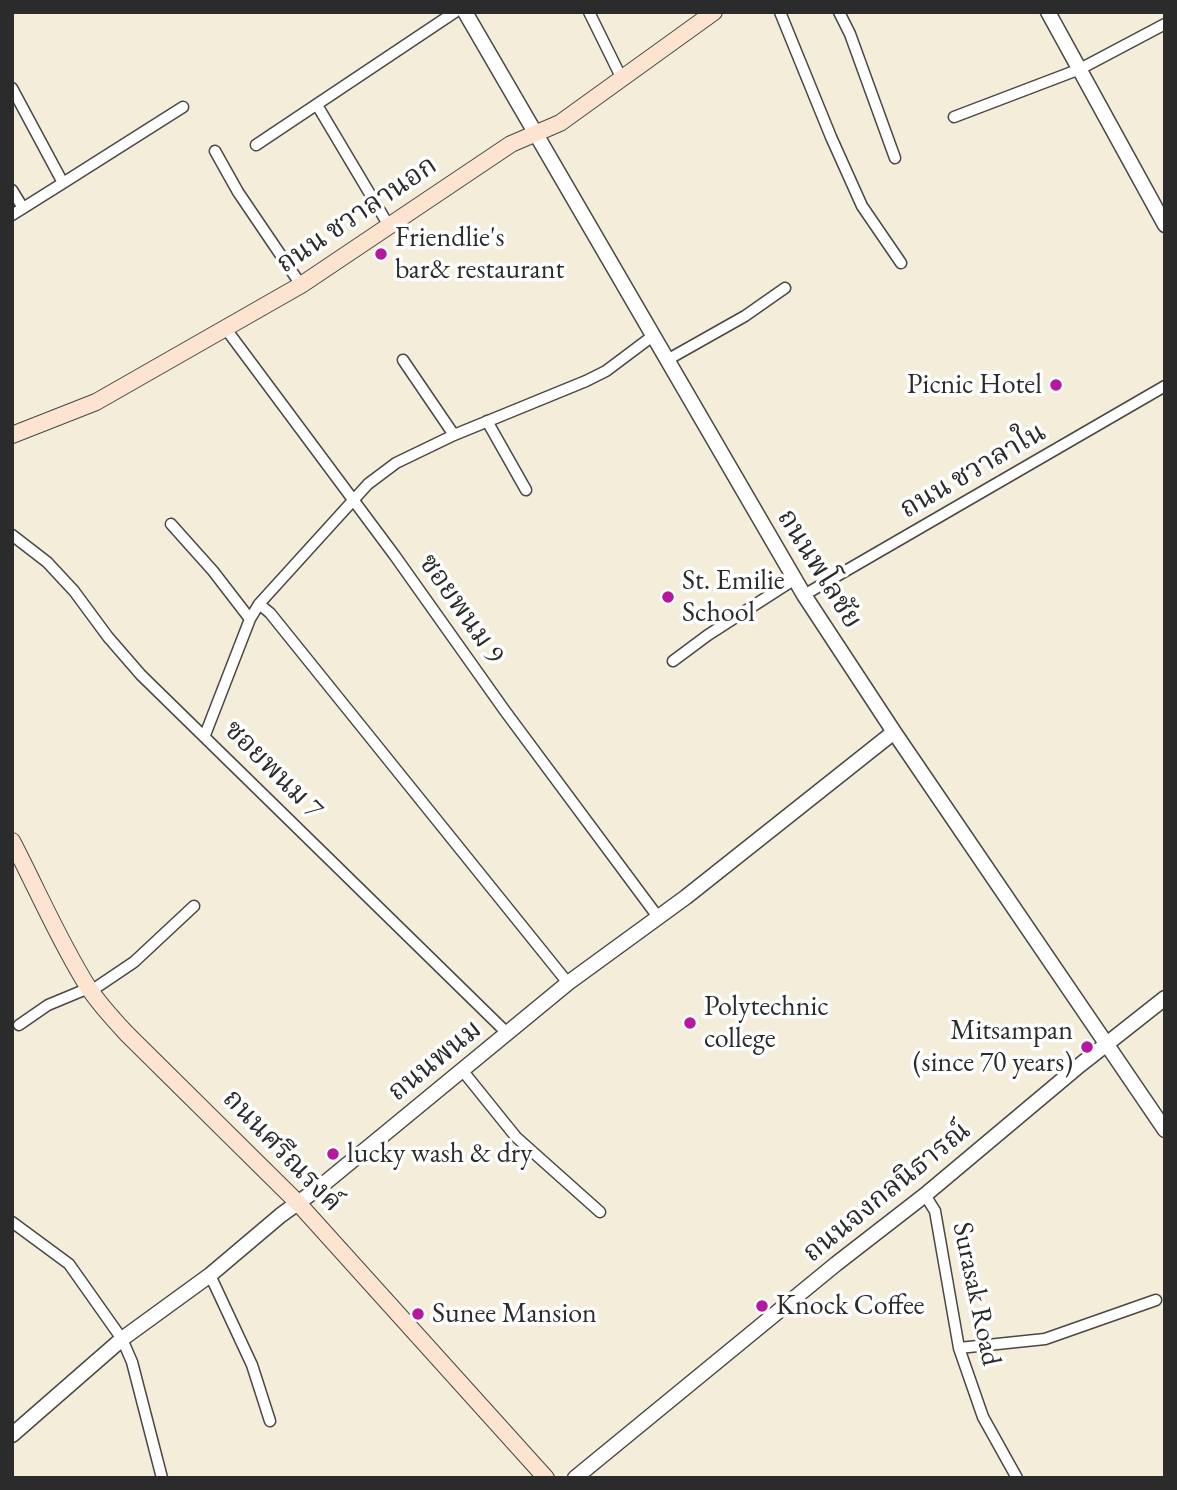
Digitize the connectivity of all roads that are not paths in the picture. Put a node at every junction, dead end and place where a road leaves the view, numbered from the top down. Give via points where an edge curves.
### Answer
1 (455, 12) edge
2 (466, 12) edge
3 (589, 12) edge
4 (714, 12) edge
5 (780, 12) edge
6 (839, 12) edge
7 (1048, 12) edge
8 (1165, 24) edge
9 (1080, 69) junction
10 (622, 79) junction
11 (12, 88) edge
12 (317, 105) junction
13 (183, 107) dead end
14 (954, 117) dead end
15 (535, 133) junction
16 (256, 145) dead end
17 (215, 151) dead end
18 (895, 158) dead end
19 (63, 183) junction
20 (12, 190) edge
21 (23, 208) junction
22 (12, 215) edge
23 (1165, 225) edge
24 (389, 226) junction
25 (901, 263) dead end
26 (301, 285) junction
27 (785, 288) dead end
28 (226, 329) junction
29 (654, 335) junction
30 (403, 360) dead end
31 (667, 360) junction
32 (1165, 386) edge
33 (487, 421) junction
34 (12, 435) edge
35 (454, 435) junction
36 (526, 490) dead end
37 (352, 501) junction
38 (171, 524) dead end
39 (12, 535) edge
40 (795, 579) junction
41 (804, 595) junction
42 (259, 604) junction
43 (250, 619) junction
44 (673, 661) dead end
45 (894, 732) junction
46 (205, 735) junction
47 (12, 841) edge
48 (194, 906) dead end
49 (658, 917) junction
50 (568, 983) junction
51 (90, 989) junction
52 (1165, 998) edge
53 (19, 1025) dead end
54 (508, 1033) junction
55 (1107, 1044) junction
56 (462, 1070) junction
57 (1165, 1130) edge
58 (925, 1195) junction
59 (298, 1203) junction
60 (600, 1212) dead end
61 (12, 1222) edge
62 (210, 1275) junction
63 (1156, 1300) dead end
64 (122, 1339) junction
65 (959, 1348) junction
66 (270, 1420) dead end
67 (12, 1434) edge
68 (162, 1478) edge
69 (546, 1478) edge
70 (575, 1478) edge
71 (1017, 1478) edge

1 - 12 street
2 - 15 street, ถนนพโลชัย
3 - 10 street
4 - 10 main road, ถนน ชวาลานอก
5 - 25 street via 862,206
6 - 18 street
7 - 9 street
8 - 9 street
9 - 14 street
9 - 23 street
10 - 15 main road, ถนน ชวาลานอก via 560,123
11 - 19 street
12 - 16 street
12 - 24 street
13 - 19 street
15 - 24 main road, ถนน ชวาลานอก via 511,144
15 - 29 street, ถนนพโลชัย
17 - 26 street
19 - 21 street
20 - 21 street
21 - 22 street
24 - 26 main road, ถนน ชวาลานอก
26 - 28 main road, ถนน ชวาลานอก
27 - 31 street
28 - 34 main road, ถนน ชวาลานอก via 96,402
28 - 37 street, ซอยพนม 9
29 - 31 street, ถนนพโลชัย
29 - 33 street via 596,376
30 - 35 street
31 - 40 street, ถนนพโลชัย
32 - 41 street, ถนน ชวาลาใน
33 - 35 street
33 - 36 street
35 - 37 street via 396,463
37 - 42 street
37 - 49 street, ซอยพนม 9
38 - 43 street
39 - 46 street, ซอยพนม 7 via 47,562 141,675
40 - 41 street, ถนนพโลชัย
40 - 44 street
41 - 45 street, ถนนพโลชัย
42 - 43 street
42 - 50 street
43 - 46 street
45 - 49 street, ถนนพนม
45 - 55 street, ถนนพโลชัย
46 - 54 street, ซอยพนม 7
47 - 51 main road, ถนนศรีณรงค์
48 - 51 street via 134,961
49 - 50 street, ถนนพนม
50 - 54 street, ถนนพนม
51 - 53 street via 48,1005
51 - 59 main road, ถนนศรีณรงค์ via 127,1034
52 - 55 street, ถนนจงกลนิธารณ์
54 - 56 street, ถนนพนม
55 - 57 street, ถนนพโลชัย
55 - 58 street, ถนนจงกลนิธารณ์
56 - 59 street, ถนนพนม
56 - 60 street via 516,1137
58 - 65 street, Surasak Road via 935,1211
58 - 70 street, ถนนจงกลนิธารณ์
59 - 62 street, ถนนพนม
59 - 69 main road, ถนนศรีณรงค์
61 - 64 street via 69,1264
62 - 64 street, ถนนพนม
62 - 66 street via 252,1365
63 - 65 street via 1045,1339
64 - 67 street, ถนนพนม
64 - 68 street
65 - 71 street, Surasak Road via 983,1418

